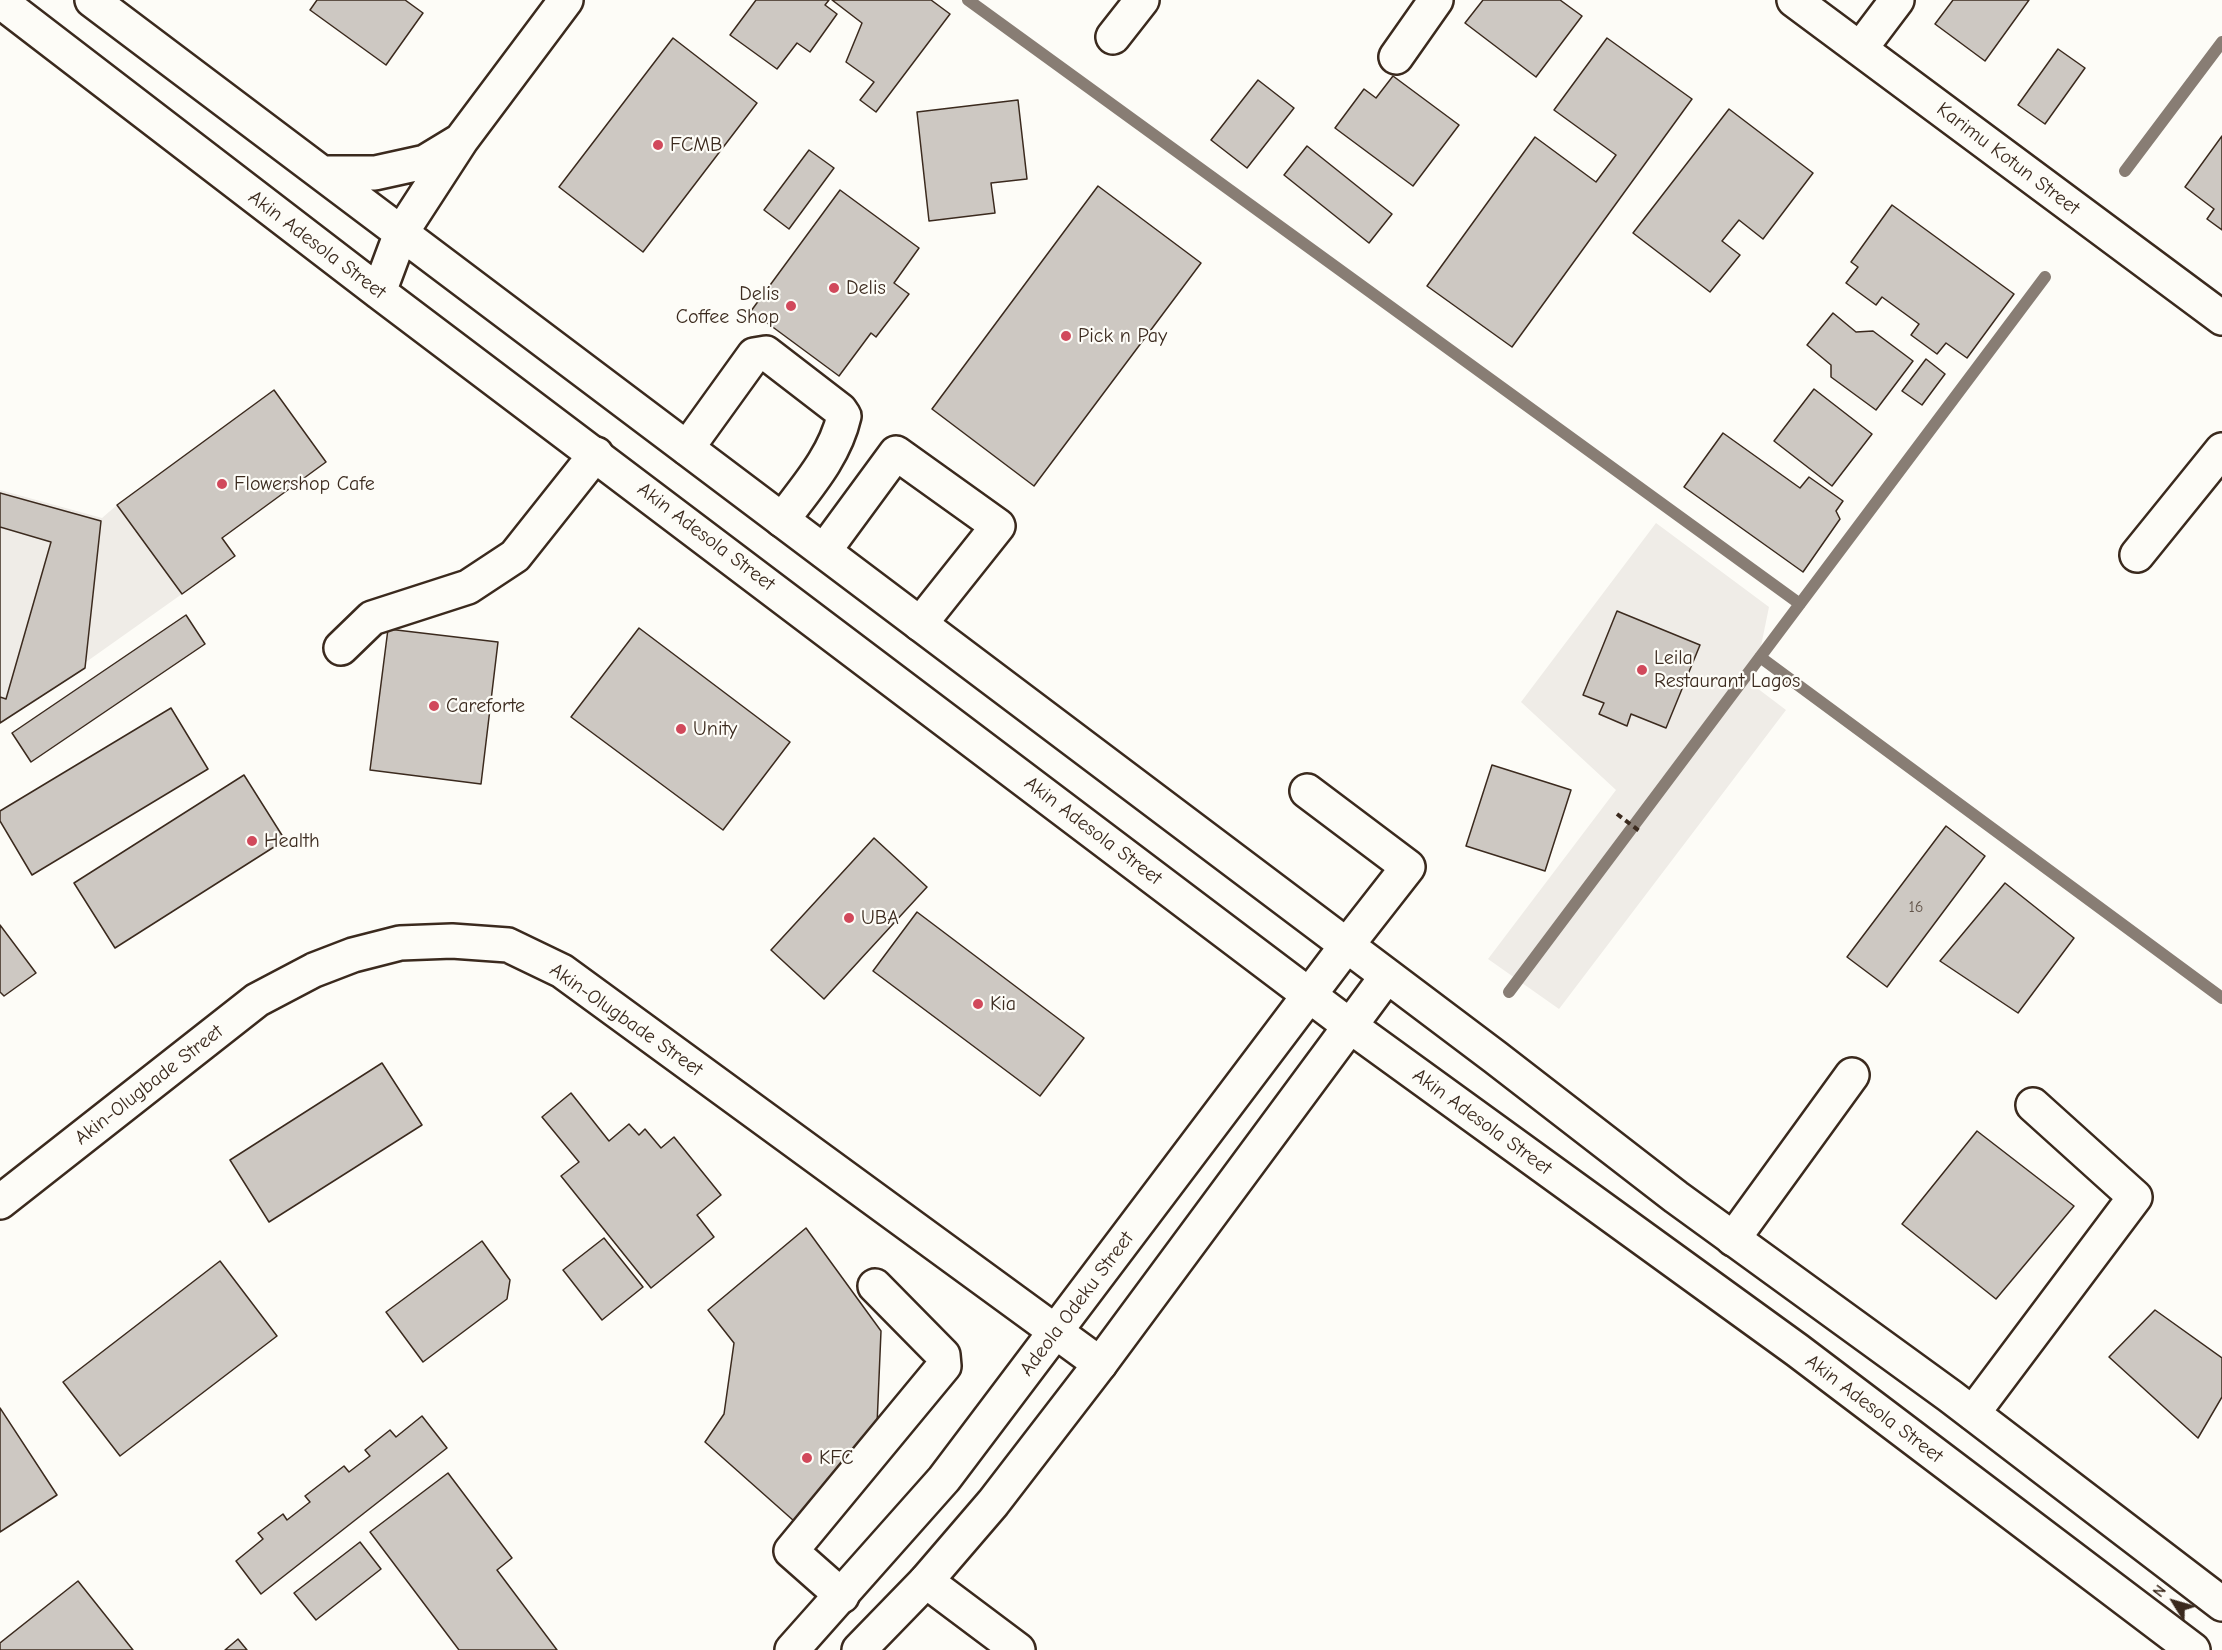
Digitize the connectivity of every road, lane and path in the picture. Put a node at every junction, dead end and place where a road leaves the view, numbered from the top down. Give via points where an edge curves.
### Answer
1 (92, 0) edge
2 (566, 0) edge
3 (1142, 0) edge
4 (1436, 0) edge
5 (1794, 0) edge
6 (1897, 0) edge
7 (0, 2) edge
8 (1113, 37) dead end
9 (1860, 49) junction
10 (1396, 57) dead end
11 (462, 139) junction
12 (323, 173) junction
13 (401, 232) junction
14 (379, 292) junction
15 (2222, 318) edge
16 (687, 448) junction
17 (2222, 450) edge
18 (596, 454) junction
19 (782, 520) junction
20 (824, 551) junction
21 (2137, 555) dead end
22 (920, 624) junction
23 (340, 648) dead end
24 (1307, 791) dead end
25 (1619, 816) dead end
26 (1640, 831) dead end
27 (1347, 945) junction
28 (1387, 976) junction
29 (1309, 995) junction
30 (1350, 1026) junction
31 (1852, 1075) dead end
32 (2033, 1105) dead end
33 (0, 1202) edge
34 (1733, 1239) junction
35 (875, 1286) dead end
36 (1057, 1330) junction
37 (1100, 1364) junction
38 (1973, 1413) junction
39 (926, 1581) junction
40 (842, 1596) junction
41 (2222, 1604) edge
42 (792, 1650) edge
43 (859, 1650) edge
44 (1018, 1650) edge
45 (2193, 1650) edge

1 - 12 main road
2 - 11 main road
3 - 8 main road
4 - 10 main road
5 - 9 main road, Karimu Kotun Street
6 - 9 main road
7 - 14 main road, Akin Adesola Street
9 - 15 main road, Karimu Kotun Street
11 - 12 main road via 425,162 375,173
11 - 13 main road
12 - 13 main road
13 - 14 main road
13 - 16 main road
14 - 18 main road, Akin Adesola Street
16 - 19 main road
16 - 19 main road via 754,355 766,352 844,416 841,432 824,463
17 - 21 main road
18 - 23 main road via 515,556 468,587 372,618
18 - 29 main road, Akin Adesola Street
19 - 20 main road
20 - 22 main road
20 - 22 main road via 896,453 998,526
22 - 27 main road
24 - 27 main road, Adeola Odeku Street via 1408,867
25 - 26 path
27 - 28 main road
27 - 29 main road, Adeola Odeku Street
28 - 30 main road
28 - 34 main road
29 - 30 main road, Akin Adesola Street
29 - 36 main road, Adeola Odeku Street
30 - 37 main road
30 - 45 main road, Akin Adesola Street via 1797,1350
31 - 34 main road
32 - 38 main road via 2135,1197
33 - 36 main road, Akin-Olugbade Street via 257,1000 314,970 400,943 508,945 562,971
34 - 38 main road
35 - 40 main road via 943,1355 944,1365 791,1551
36 - 37 main road, Akin-Olugbade Street
36 - 40 main road, Adeola Odeku Street via 944,1479
37 - 39 main road via 993,1503
38 - 41 main road
39 - 43 main road
39 - 44 main road
40 - 42 main road, Adeola Odeku Street

